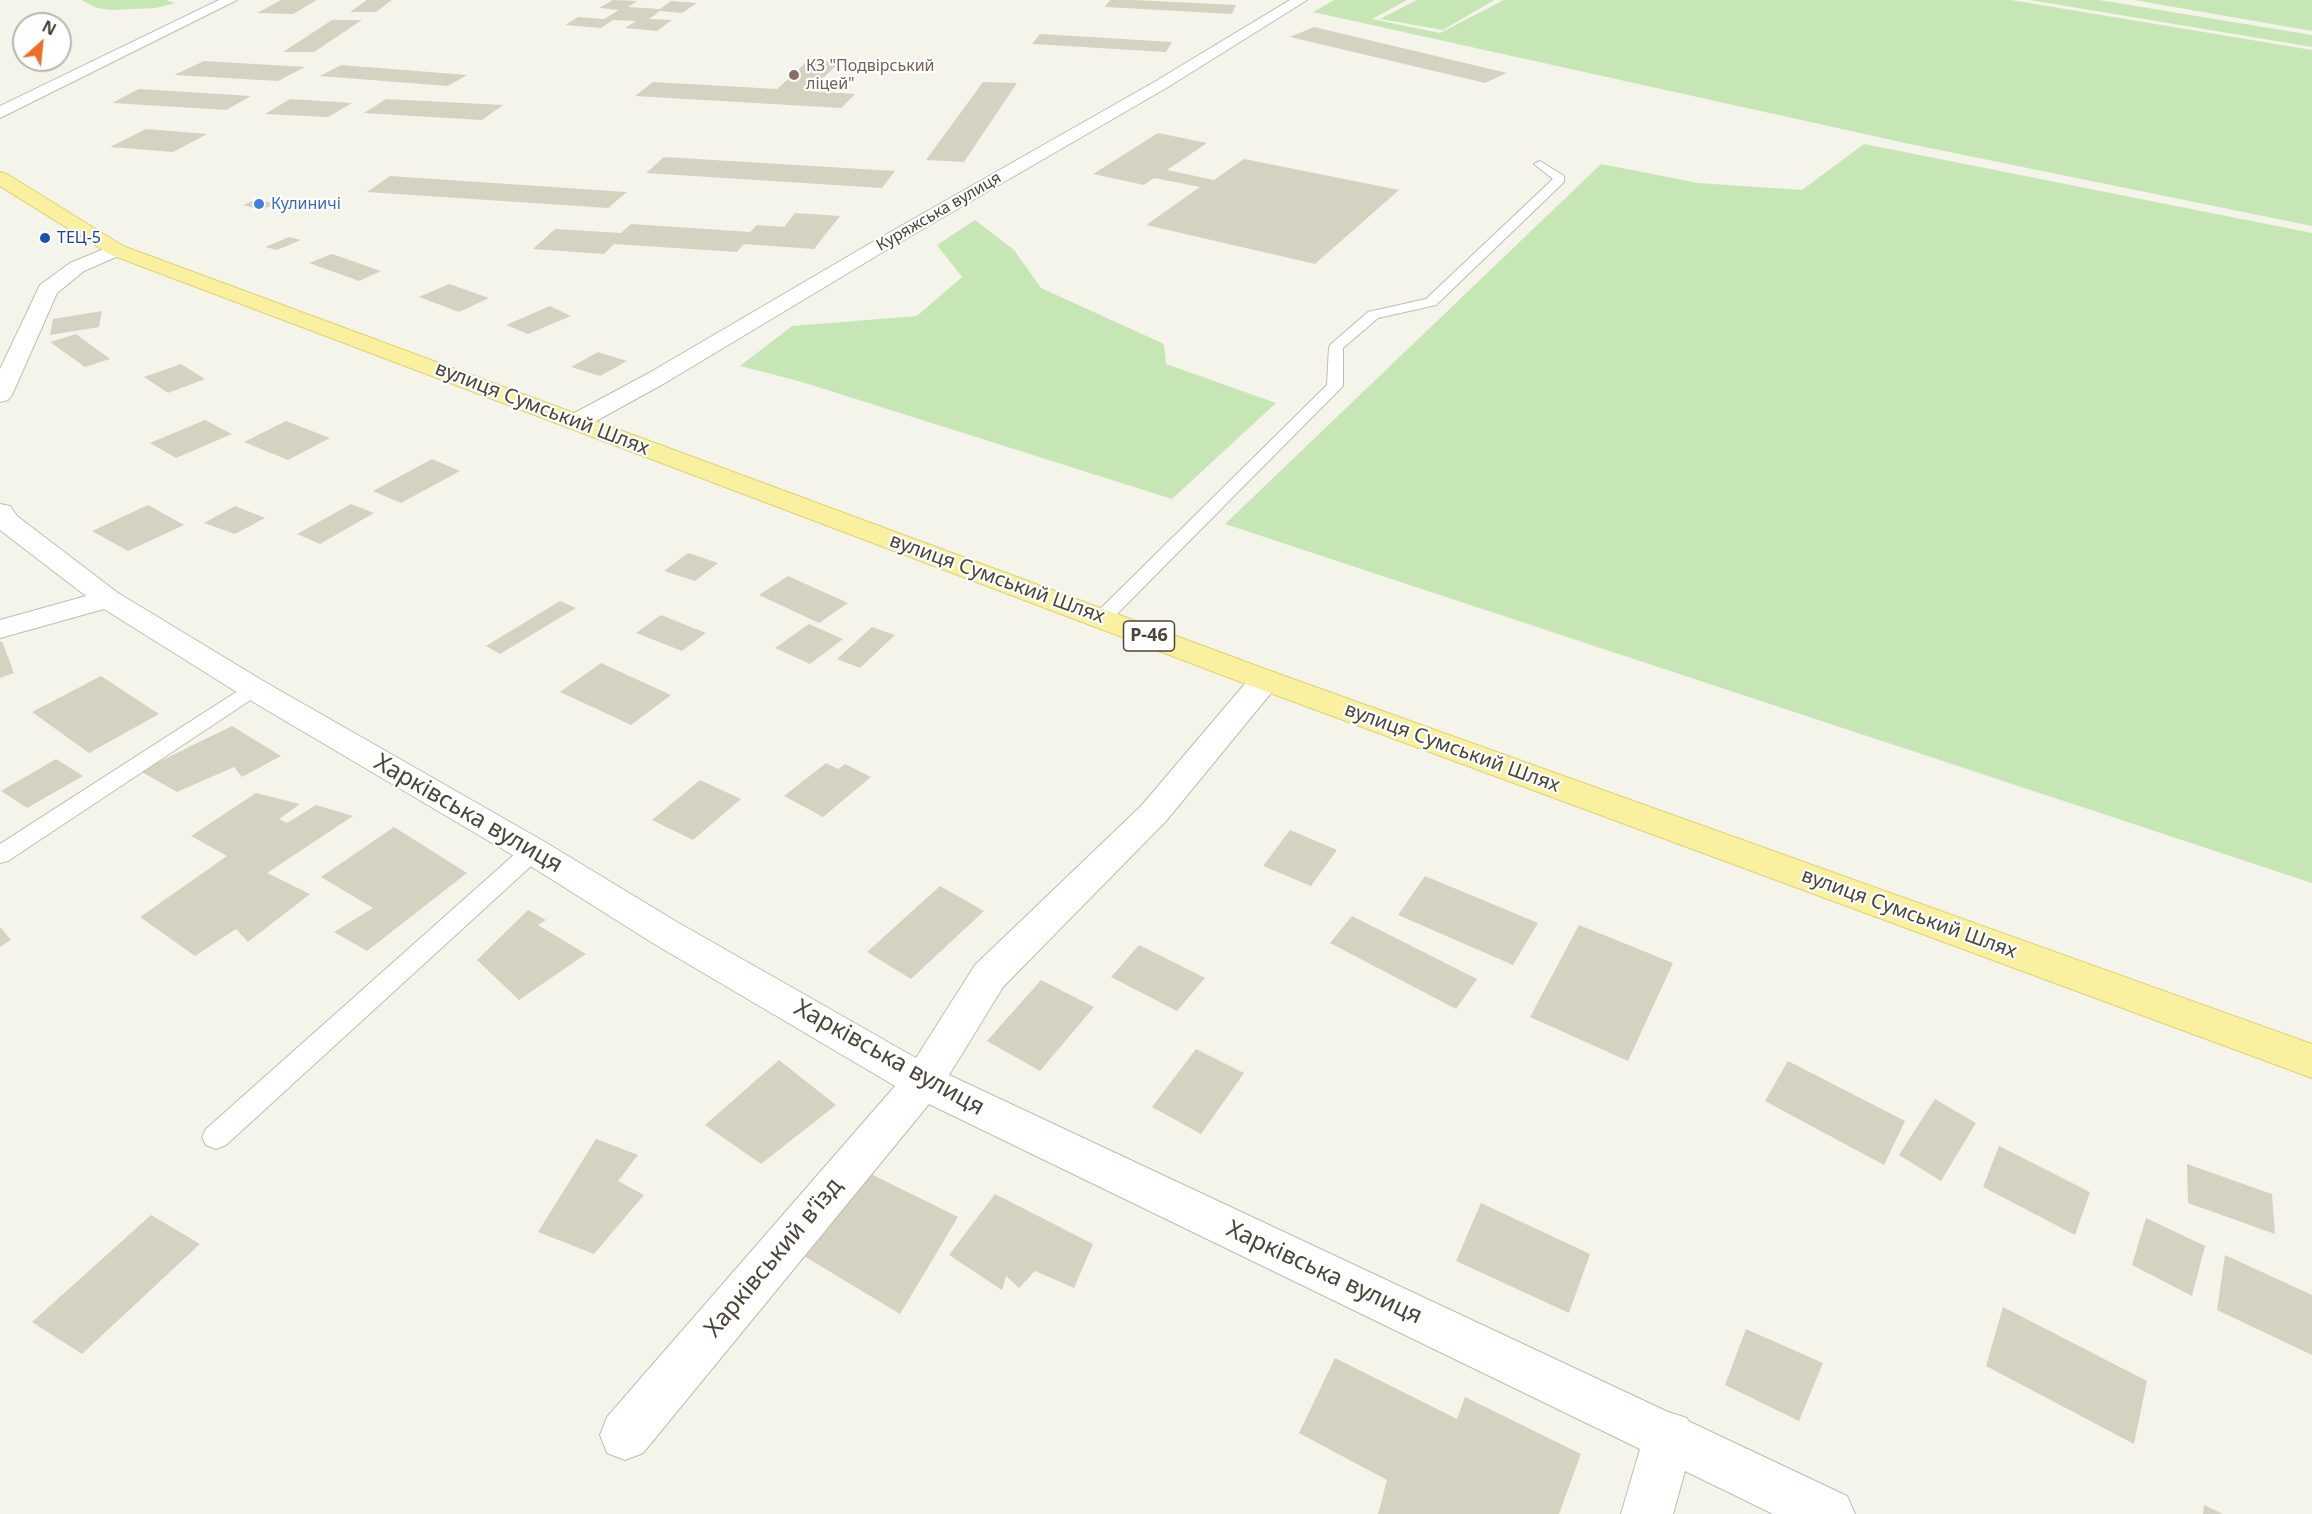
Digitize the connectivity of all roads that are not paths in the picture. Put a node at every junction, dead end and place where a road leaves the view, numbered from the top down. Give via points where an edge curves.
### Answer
1 (230, 0) edge
2 (1300, 0) edge
3 (0, 113) edge
4 (1540, 165) dead end
5 (0, 178) edge
6 (116, 250) junction
7 (0, 395) edge
8 (576, 422) junction
9 (0, 512) edge
10 (108, 599) junction
11 (1102, 618) junction
12 (0, 629) edge
13 (1265, 680) junction
14 (254, 690) junction
15 (533, 851) junction
16 (0, 855) edge
17 (2312, 1061) edge
18 (923, 1082) junction
19 (216, 1137) dead end
20 (625, 1435) dead end
21 (1669, 1436) junction
22 (1647, 1514) edge
23 (1829, 1514) edge

1 - 3 street
2 - 8 street, Куряжська вулиця via 1162,84
4 - 11 lane via 1560,179 1431,302 1373,315 1336,347 1335,386
5 - 6 main road, вулиця Сумський Шлях / Р-46
6 - 7 street via 77,267 48,290
6 - 8 main road, вулиця Сумський Шлях / Р-46
8 - 11 main road, вулиця Сумський Шлях / Р-46
9 - 10 street, Харківська вулиця via 7,522
10 - 12 street
10 - 14 street, Харківська вулиця
11 - 13 main road, вулиця Сумський Шлях / Р-46
13 - 17 main road, вулиця Сумський Шлях / Р-46
13 - 18 street, Харківський в’їзд via 1154,813 989,976
14 - 15 street, Харківська вулиця
14 - 16 lane
15 - 18 street, Харківська вулиця
15 - 19 lane
18 - 20 street, Харківський в’їзд
18 - 21 street, Харківська вулиця
21 - 22 street
21 - 23 street, Харківська вулиця

